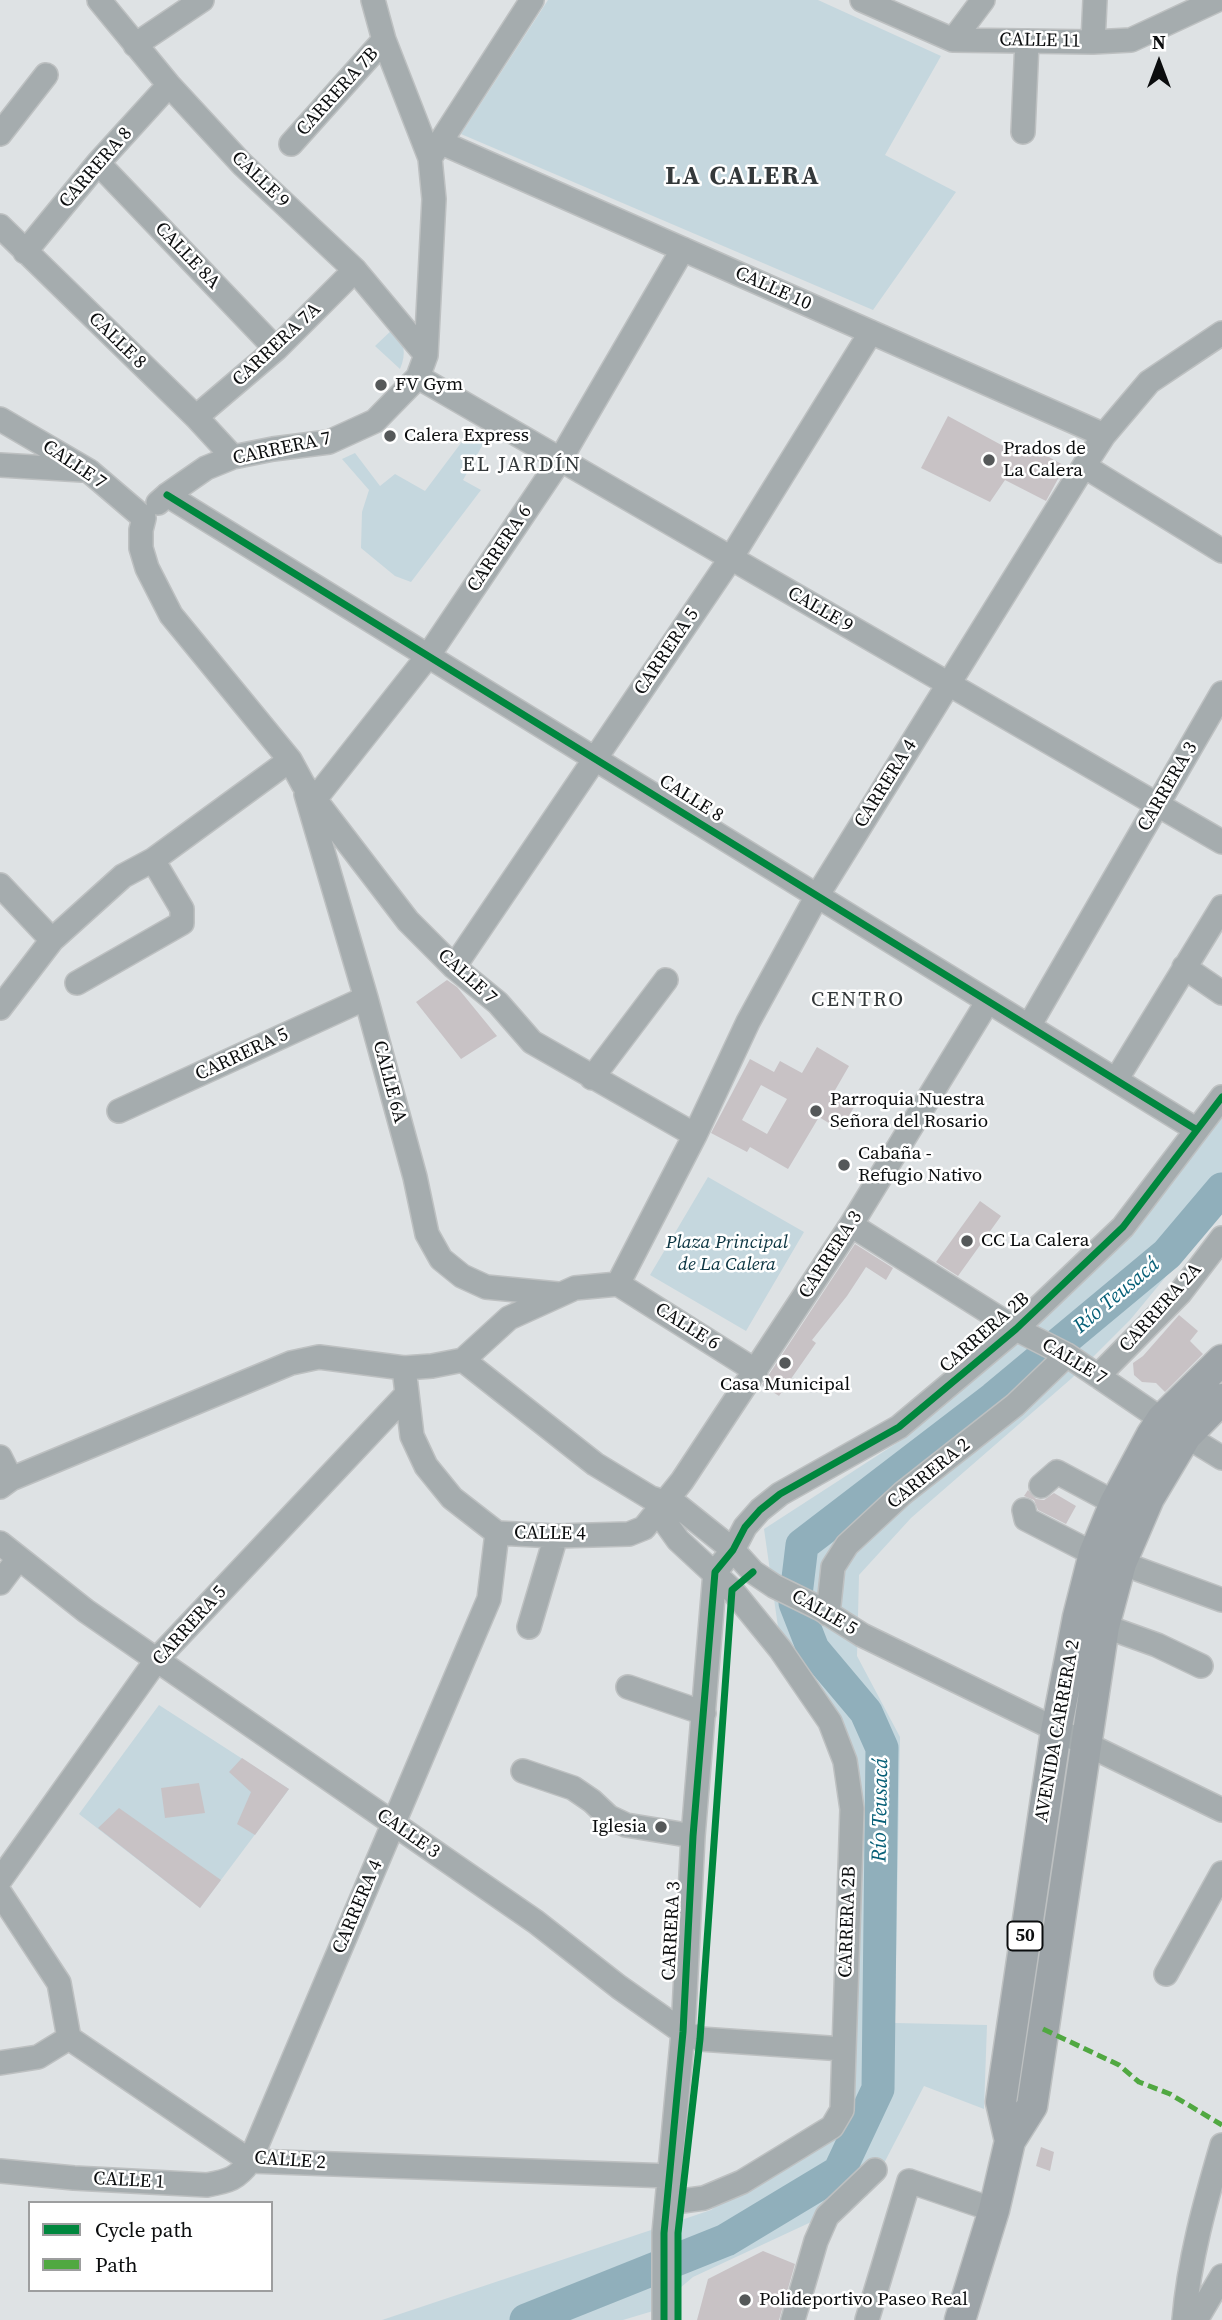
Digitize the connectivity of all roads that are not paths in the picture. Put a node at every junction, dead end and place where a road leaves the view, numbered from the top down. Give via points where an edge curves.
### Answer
1 (202, 0) edge
2 (373, 0) edge
3 (532, 0) edge
4 (862, 0) edge
5 (983, 0) edge
6 (1095, 0) edge
7 (1217, 0) edge
8 (104, 2) edge
9 (384, 40) junction
10 (953, 40) junction
11 (1027, 41) junction
12 (1093, 42) junction
13 (135, 46) junction
14 (46, 75) dead end
15 (169, 85) junction
16 (1023, 132) dead end
17 (0, 134) edge
18 (291, 144) dead end
19 (436, 151) junction
20 (98, 163) junction
21 (0, 226) edge
22 (683, 249) junction
23 (25, 252) junction
24 (355, 271) junction
25 (871, 332) junction
26 (1221, 336) edge
27 (276, 349) junction
28 (426, 355) junction
29 (418, 377) junction
30 (196, 417) junction
31 (0, 419) edge
32 (1104, 435) junction
33 (233, 457) junction
34 (560, 460) junction
35 (0, 466) edge
36 (1084, 466) junction
37 (89, 471) junction
38 (167, 495) junction
39 (144, 518) junction
40 (1222, 551) edge
41 (731, 558) junction
42 (428, 656) junction
43 (948, 684) junction
44 (1222, 693) edge
45 (596, 759) junction
46 (290, 760) junction
47 (309, 791) junction
48 (1158, 805) junction
49 (1222, 842) edge
50 (153, 860) junction
51 (0, 885) edge
52 (817, 896) junction
53 (1222, 906) edge
54 (52, 940) junction
55 (454, 967) junction
56 (1184, 967) junction
57 (666, 980) dead end
58 (77, 983) dead end
59 (1222, 993) edge
60 (366, 998) junction
61 (988, 1001) junction
62 (0, 1009) edge
63 (1029, 1026) junction
64 (592, 1078) junction
65 (1116, 1080) junction
66 (1222, 1097) edge
67 (119, 1111) dead end
68 (1197, 1130) junction
69 (695, 1135) junction
70 (851, 1225) junction
71 (1222, 1238) edge
72 (618, 1284) junction
73 (558, 1294) junction
74 (1016, 1329) junction
75 (1067, 1355) junction
76 (463, 1360) junction
77 (1222, 1360) edge
78 (404, 1368) junction
79 (756, 1371) junction
80 (1098, 1376) junction
81 (407, 1394) junction
82 (1222, 1399) edge
83 (1174, 1428) junction
84 (0, 1457) edge
85 (1222, 1458) edge
86 (6, 1483) edge
87 (1041, 1486) dead end
88 (1115, 1503) junction
89 (661, 1507) junction
90 (1024, 1510) dead end
91 (497, 1533) junction
92 (556, 1536) junction
93 (0, 1543) edge
94 (733, 1550) junction
95 (18, 1559) junction
96 (1108, 1559) junction
97 (715, 1572) junction
98 (0, 1583) edge
99 (1222, 1600) edge
100 (825, 1611) junction
101 (1104, 1626) junction
102 (529, 1627) dead end
103 (158, 1658) junction
104 (1201, 1666) dead end
105 (628, 1687) dead end
106 (704, 1713) junction
107 (1056, 1731) junction
108 (1087, 1744) junction
109 (523, 1771) dead end
110 (1222, 1810) edge
111 (394, 1825) junction
112 (693, 1836) junction
113 (1222, 1873) edge
114 (0, 1880) edge
115 (0, 1894) edge
116 (1166, 1974) dead end
117 (683, 2032) junction
118 (69, 2038) junction
119 (843, 2049) junction
120 (0, 2063) edge
121 (1010, 2141) junction
122 (1222, 2145) edge
123 (250, 2161) junction
124 (875, 2170) dead end
125 (0, 2171) edge
126 (670, 2176) junction
127 (667, 2203) junction
128 (994, 2210) junction
129 (1222, 2276) edge
130 (662, 2319) edge
131 (793, 2320) edge
132 (867, 2320) edge
133 (960, 2320) edge
134 (1184, 2320) edge
135 (1196, 2320) edge

1 - 13 street
2 - 9 street
3 - 19 street
4 - 10 street, CALLE 11
5 - 10 street
6 - 12 street
7 - 12 street, CALLE 11 via 1131,40
8 - 13 street, CALLE 9
9 - 18 street, CARRERA 7B
9 - 19 street
10 - 11 street, CALLE 11
11 - 12 street, CALLE 11
11 - 16 street
13 - 15 street, CALLE 9
14 - 17 street
15 - 20 street, CARRERA 8
15 - 24 street, CALLE 9 via 242,164
19 - 22 street, CALLE 10
19 - 28 street
20 - 23 street, CARRERA 8
20 - 27 street, CALLE 8A
21 - 23 street, CALLE 8
22 - 25 street, CALLE 10
22 - 34 street, CARRERA 6
23 - 30 street, CALLE 8
24 - 27 street, CARRERA 7A
24 - 28 street, CALLE 9
25 - 32 street, CALLE 10
25 - 41 street, CARRERA 5
26 - 32 street, CARRERA 4 via 1149,382
27 - 30 street, CARRERA 7A
28 - 29 street
29 - 33 street, CARRERA 7 via 375,421 329,442
29 - 34 street, CALLE 9
30 - 33 street, CALLE 8
31 - 37 street, CALLE 7
32 - 36 street, CARRERA 4
33 - 38 street, CARRERA 7 via 206,468
34 - 41 street, CALLE 9
34 - 42 street, CARRERA 6
35 - 37 street
36 - 40 street
36 - 43 street, CARRERA 4
37 - 39 street, CALLE 7
38 - 39 street, CARRERA 7
38 - 42 street, CALLE 8
39 - 46 street via 141,548 171,615
41 - 43 street, CALLE 9
41 - 45 street, CARRERA 5
42 - 45 street, CALLE 8
42 - 47 street, CARRERA 6
43 - 48 street, CALLE 9
43 - 52 street, CARRERA 4
44 - 48 street, CARRERA 3
45 - 52 street, CALLE 8
45 - 55 street, CARRERA 5
46 - 47 street, CALLE 7
46 - 50 street
47 - 55 street, CALLE 7 via 408,921
47 - 60 street, CALLE 6A
48 - 49 street, CALLE 9
48 - 63 street, CARRERA 3
50 - 54 street via 123,876
50 - 58 street via 181,909 181,923
51 - 54 street
52 - 61 street, CALLE 8
52 - 69 street, CARRERA 4 via 748,1022
53 - 56 street
54 - 62 street
55 - 64 street, CALLE 7 via 498,1003 532,1042
56 - 59 street
56 - 65 street
57 - 64 street
60 - 67 street, CARRERA 5
60 - 73 street, CALLE 6A via 426,1234 440,1259 486,1287
61 - 63 street, CALLE 8
61 - 70 street, CARRERA 3
63 - 65 street, CALLE 8
64 - 69 street, CALLE 7
65 - 68 street, CALLE 8
66 - 68 street, CARRERA 2B
68 - 74 street, CARRERA 2B via 1123,1227
69 - 72 street, CARRERA 4
70 - 74 street, CALLE 7
70 - 79 street, CARRERA 3
71 - 80 street, CARRERA 2A via 1180,1293
72 - 73 street via 596,1284
72 - 79 street, CALLE 6
73 - 76 street via 509,1318
74 - 75 street, CALLE 7
74 - 94 street, CARRERA 2B via 899,1427 780,1494 745,1527
75 - 80 street, CALLE 7
75 - 100 street, CARRERA 2 via 1015,1405 903,1493 847,1545 833,1567
76 - 78 street
76 - 89 street, CALLE 5 via 595,1464
77 - 83 main road, AVENIDA CARRERA 2 / 50
78 - 81 street, CALLE 4
78 - 86 street via 319,1357 291,1363
79 - 89 street, CARRERA 3
80 - 83 street, CALLE 7
81 - 91 street, CALLE 4 via 412,1436 426,1466 452,1498
81 - 103 street, CARRERA 5
82 - 83 main road, AVENIDA CARRERA 2 / 50
83 - 85 street, CALLE 7
83 - 88 main road, AVENIDA CARRERA 2 / 50
83 - 96 main road, AVENIDA CARRERA 2 / 50 via 1149,1498
84 - 86 street
87 - 88 street via 1057,1472
88 - 96 main road, AVENIDA CARRERA 2 / 50
89 - 92 street, CALLE 4 via 645,1528 629,1534
89 - 94 street, CALLE 5 via 678,1506
89 - 97 street, CARRERA 2B via 678,1540
90 - 96 street via 1026,1519
91 - 92 street, CALLE 4
91 - 111 street, CARRERA 4 via 489,1599
92 - 102 street
93 - 95 street, CALLE 3
94 - 97 street
94 - 100 street, CALLE 5 via 774,1586
95 - 98 street
95 - 103 street, CALLE 3
96 - 99 street
96 - 101 main road, AVENIDA CARRERA 2 / 50
96 - 107 main road, AVENIDA CARRERA 2 / 50 via 1078,1617
97 - 106 street, CARRERA 3
97 - 119 street, CARRERA 2B via 780,1649 830,1722 845,1761 852,1809
100 - 107 street, CALLE 5 via 862,1635
101 - 104 street
101 - 108 main road, AVENIDA CARRERA 2 / 50
103 - 111 street, CALLE 3
103 - 114 street, CARRERA 5
105 - 106 street
106 - 112 street, CARRERA 3
107 - 108 street, CALLE 5
107 - 121 main road, AVENIDA CARRERA 2 / 50 via 1000,2102
108 - 110 street, CALLE 5
108 - 121 main road, AVENIDA CARRERA 2 / 50 via 1032,2106
109 - 112 street via 573,1788 625,1825
111 - 117 street, CALLE 3 via 536,1922
111 - 123 street, CARRERA 4
112 - 117 street, CARRERA 3
113 - 116 street
115 - 118 street via 59,1983
117 - 119 street, CALLE 3 via 700,2039
117 - 126 street, CARRERA 3
118 - 120 street via 38,2057
118 - 123 street, CALLE 2
119 - 127 street, CARRERA 2B via 842,2110 832,2127 742,2182 704,2198
121 - 128 main road, AVENIDA CARRERA 2 / 50
122 - 134 street via 1187,2284
123 - 125 street, CALLE 1 via 239,2175 207,2185
123 - 126 street, CALLE 2
124 - 131 street via 827,2216
126 - 127 street, CARRERA 3
127 - 130 street, CARRERA 3
128 - 132 street via 909,2181
128 - 133 main road, AVENIDA CARRERA 2 / 50
129 - 135 street

